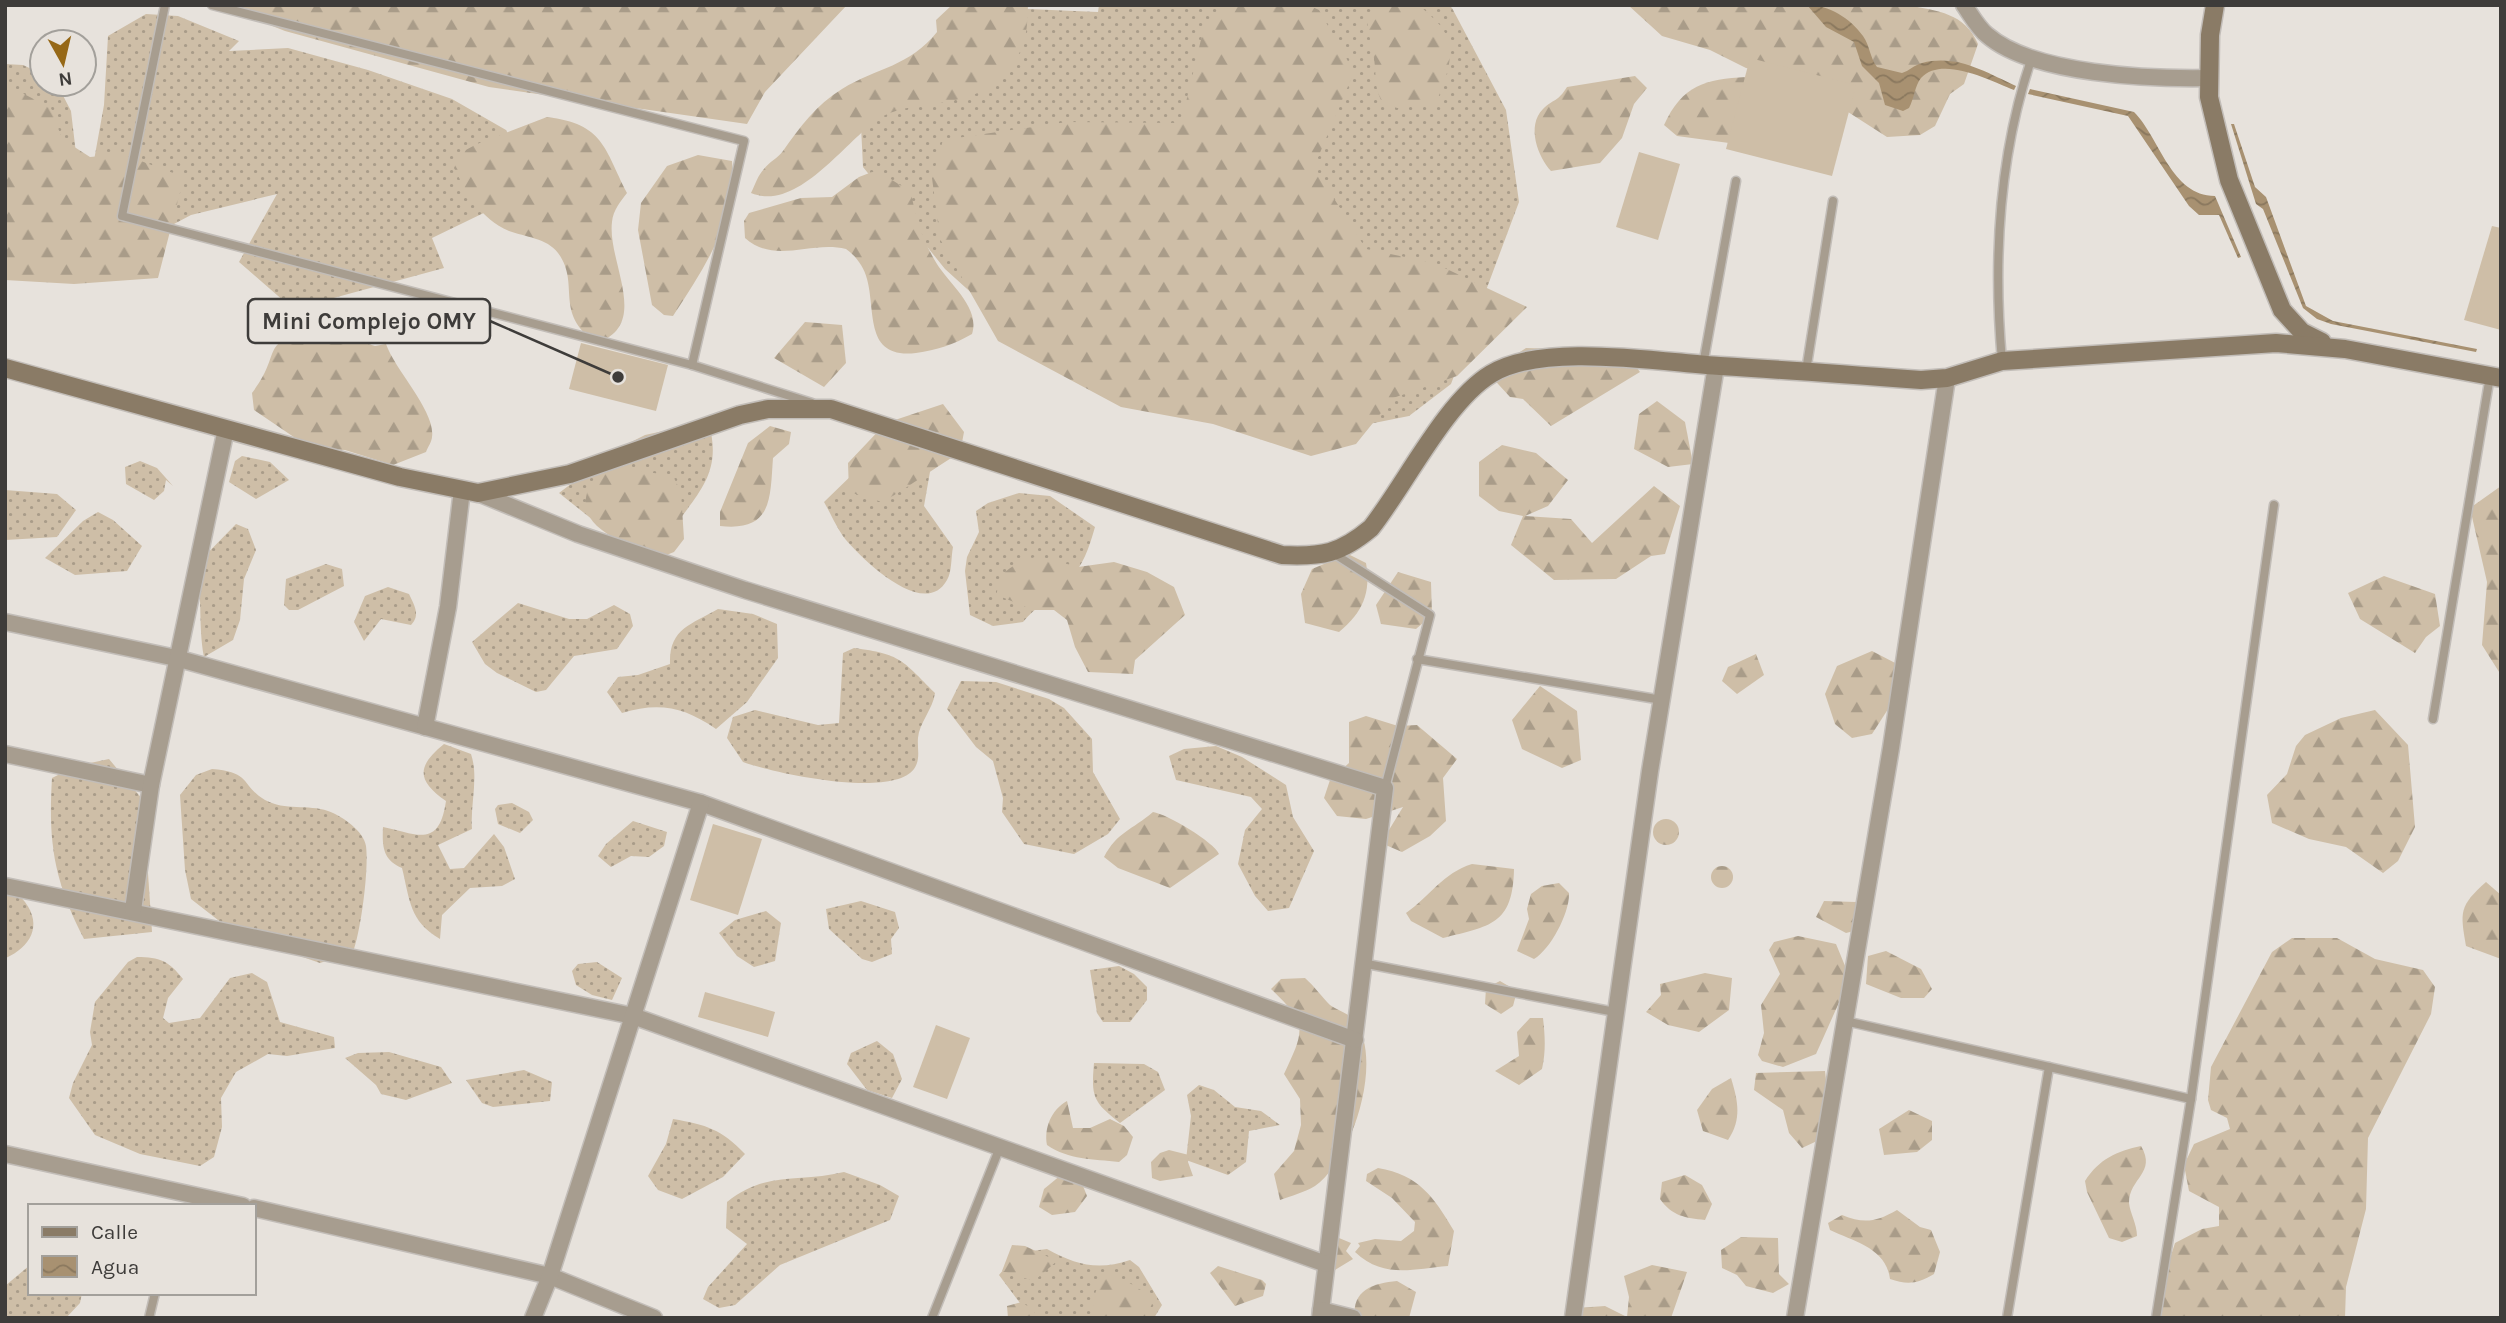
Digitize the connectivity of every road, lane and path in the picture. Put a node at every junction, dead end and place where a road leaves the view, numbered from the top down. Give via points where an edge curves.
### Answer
1 (165, 5) edge
2 (212, 5) edge
3 (1964, 5) edge
4 (2215, 5) edge
5 (2032, 57) junction
6 (2209, 78) junction
7 (1736, 181) dead end
8 (1833, 201) dead end
9 (2345, 349) junction
10 (2002, 361) junction
11 (692, 365) junction
12 (1709, 365) junction
13 (5, 368) edge
14 (1806, 371) junction
15 (2495, 377) edge
16 (1947, 378) junction
17 (831, 409) junction
18 (226, 429) junction
19 (470, 491) junction
20 (2274, 505) dead end
21 (1333, 553) junction
22 (5, 621) edge
23 (176, 658) junction
24 (1417, 659) junction
25 (1661, 700) junction
26 (2433, 719) dead end
27 (425, 727) junction
28 (5, 754) edge
29 (151, 785) junction
30 (1385, 788) junction
31 (701, 803) junction
32 (5, 886) edge
33 (133, 910) junction
34 (1362, 963) junction
35 (1615, 1012) junction
36 (633, 1016) junction
37 (1845, 1021) junction
38 (1355, 1040) junction
39 (2049, 1067) junction
40 (2191, 1099) junction
41 (1000, 1147) junction
42 (5, 1154) edge
43 (184, 1199) edge
44 (226, 1204) edge
45 (256, 1208) edge
46 (1325, 1264) junction
47 (550, 1276) junction
48 (155, 1295) edge
49 (1321, 1314) edge
50 (149, 1318) edge
51 (533, 1318) edge
52 (654, 1318) edge
53 (932, 1318) edge
54 (1353, 1318) edge
55 (1573, 1318) edge
56 (1795, 1318) edge
57 (2007, 1318) edge
58 (2156, 1318) edge

1 - 11 lane via 122,216
2 - 11 lane via 744,141
3 - 5 street via 1987,36
4 - 6 main road
5 - 6 street via 2117,76
5 - 10 lane via 2019,98 2002,200 1996,293
6 - 9 main road via 2214,129 2229,180 2282,310 2320,341
7 - 12 lane
8 - 14 lane
9 - 10 main road via 2268,343
9 - 15 main road
10 - 16 main road
11 - 17 lane
12 - 14 main road
12 - 21 main road via 1587,357 1509,364 1467,392 1371,528
12 - 25 street
13 - 18 main road
14 - 16 main road
15 - 26 lane
16 - 37 street
17 - 19 main road via 768,409 740,415 570,474
17 - 21 main road via 1282,555
18 - 19 main road via 400,477
18 - 23 street
19 - 27 street
19 - 30 street via 578,534 745,590
20 - 40 lane
21 - 24 lane via 1430,615
22 - 23 street
23 - 27 street
23 - 29 street
24 - 25 lane
24 - 30 lane
25 - 35 street
27 - 31 street
28 - 29 street
29 - 33 street
30 - 34 street
31 - 36 street
31 - 38 street
32 - 33 street
33 - 36 street
34 - 35 lane
34 - 38 street
35 - 55 street
36 - 41 street
36 - 47 street
37 - 39 lane
37 - 56 street
38 - 46 street
39 - 40 lane
39 - 57 lane
40 - 58 lane
41 - 46 street
41 - 53 lane
42 - 43 street
43 - 44 street
45 - 47 street
46 - 49 street
47 - 51 street
47 - 52 street
48 - 50 lane
49 - 54 street

